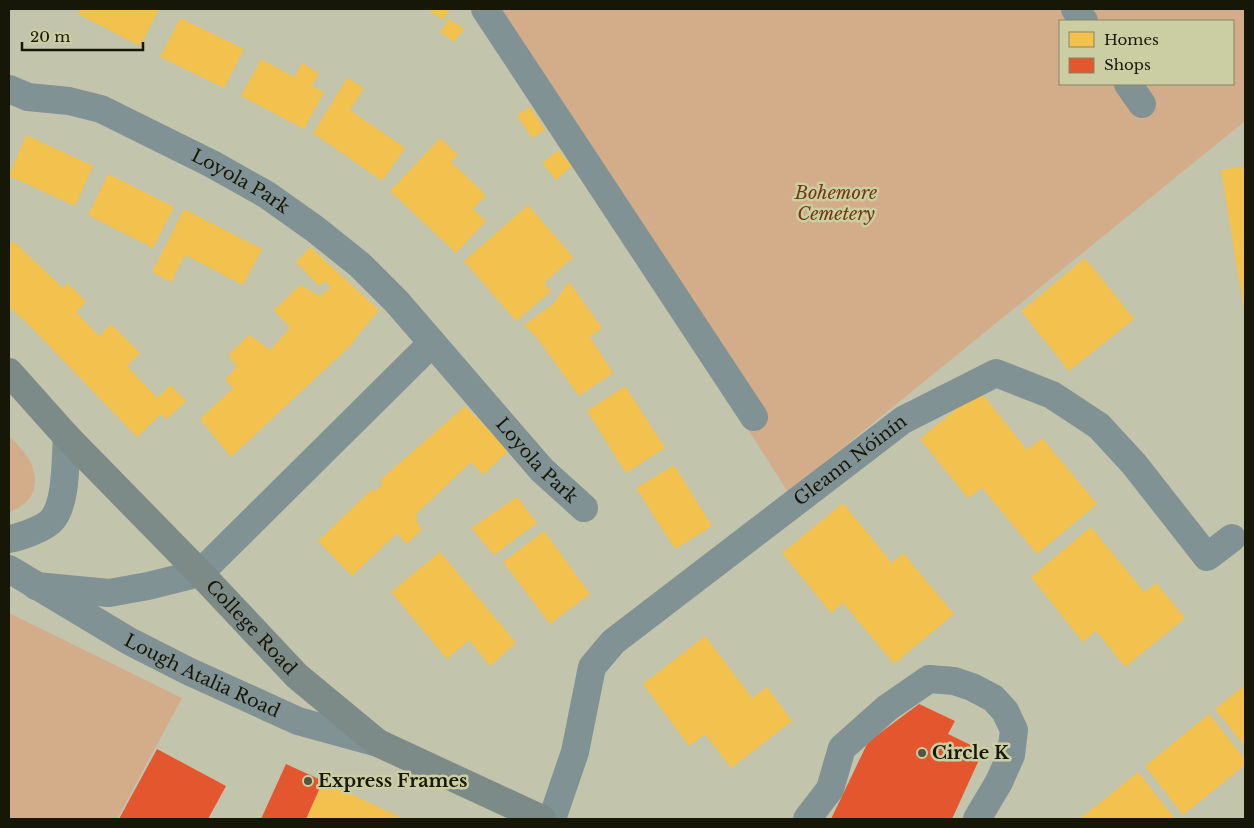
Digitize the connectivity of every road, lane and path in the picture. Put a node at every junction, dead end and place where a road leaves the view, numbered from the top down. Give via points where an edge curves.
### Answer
1 (485, 9) edge
2 (1075, 9) edge
3 (1083, 20) edge
4 (9, 89) edge
5 (432, 343) junction
6 (9, 372) edge
7 (754, 417) dead end
8 (66, 437) junction
9 (584, 508) dead end
10 (9, 538) edge
11 (1232, 538) dead end
12 (9, 569) edge
13 (200, 572) junction
14 (36, 586) junction
15 (378, 743) junction
16 (542, 819) edge
17 (552, 819) edge
18 (807, 819) edge
19 (977, 819) edge

1 - 7 street
2 - 3 street
4 - 5 street, Loyola Park via 28,97 69,101 101,110 212,164 267,195 360,265
5 - 9 street, Loyola Park via 542,470
5 - 13 street
6 - 8 main road, College Road
8 - 10 street via 62,502 51,521 31,532
8 - 13 main road, College Road
11 - 17 street, Gleann Nóinín via 1207,557 1134,464 1099,426 1052,394 996,373 903,420 614,642 592,667 575,752
12 - 14 street, Lough Atalia Road
13 - 14 street, Lough Atalia Road via 109,593
13 - 15 main road, College Road via 297,676
14 - 15 street, Lough Atalia Road via 130,641 197,675 298,721
15 - 16 main road, College Road
18 - 19 street via 830,789 842,748 887,708 929,679 954,681 993,698 1005,711 1014,730 1011,755

